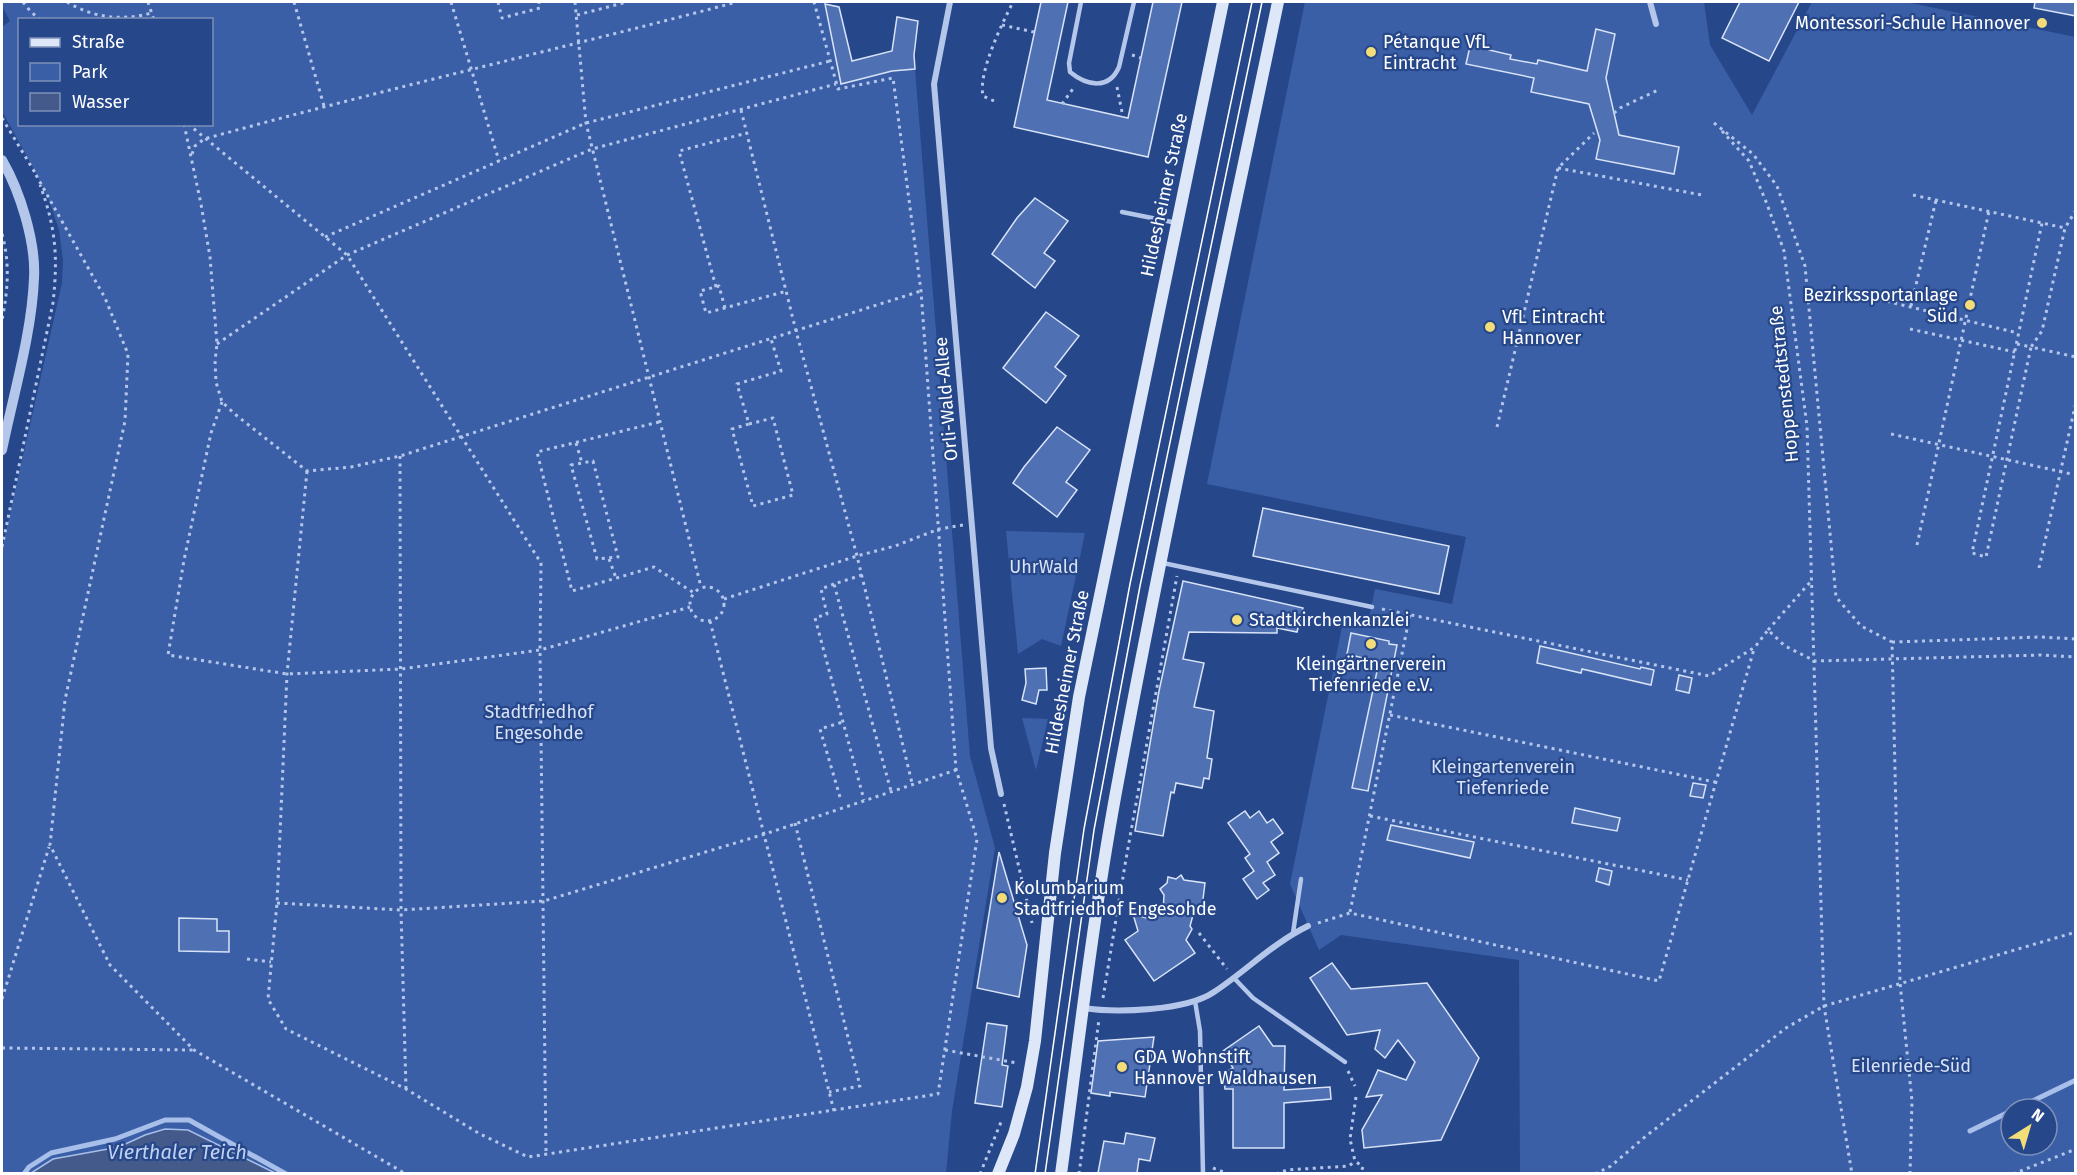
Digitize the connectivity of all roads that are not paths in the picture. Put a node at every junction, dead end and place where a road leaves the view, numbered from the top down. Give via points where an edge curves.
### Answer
1 (950, 2) edge
2 (1081, 2) edge
3 (1134, 2) edge
4 (1223, 2) edge
5 (1278, 2) edge
6 (1650, 2) edge
7 (1656, 24) dead end
8 (2, 160) edge
9 (1122, 212) dead end
10 (1177, 223) junction
11 (2, 450) edge
12 (1161, 562) junction
13 (1372, 607) road end
14 (1001, 794) road end
15 (1301, 879) dead end
16 (1308, 926) road end
17 (1293, 933) junction
18 (1234, 978) junction
19 (1195, 1002) junction
20 (1083, 1008) junction
21 (1345, 1062) road end
22 (998, 1173) edge
23 (1061, 1173) edge
24 (1203, 1173) edge

1 - 14 street, Orli-Wald-Allee via 934,84 991,748
2 - 3 lane via 1070,72 1089,83 1105,82 1115,76
4 - 10 main road, Hildesheimer Straße
5 - 12 main road
6 - 7 street
8 - 11 street via 27,225 35,276
9 - 10 lane
10 - 22 main road, Hildesheimer Straße via 1079,697 1055,853 1027,1087
12 - 13 lane
12 - 20 main road via 1100,885
15 - 17 lane
16 - 17 street
17 - 18 street
18 - 19 street
18 - 21 lane via 1253,998
19 - 20 street via 1101,1011
19 - 24 lane via 1200,1031
20 - 23 main road

